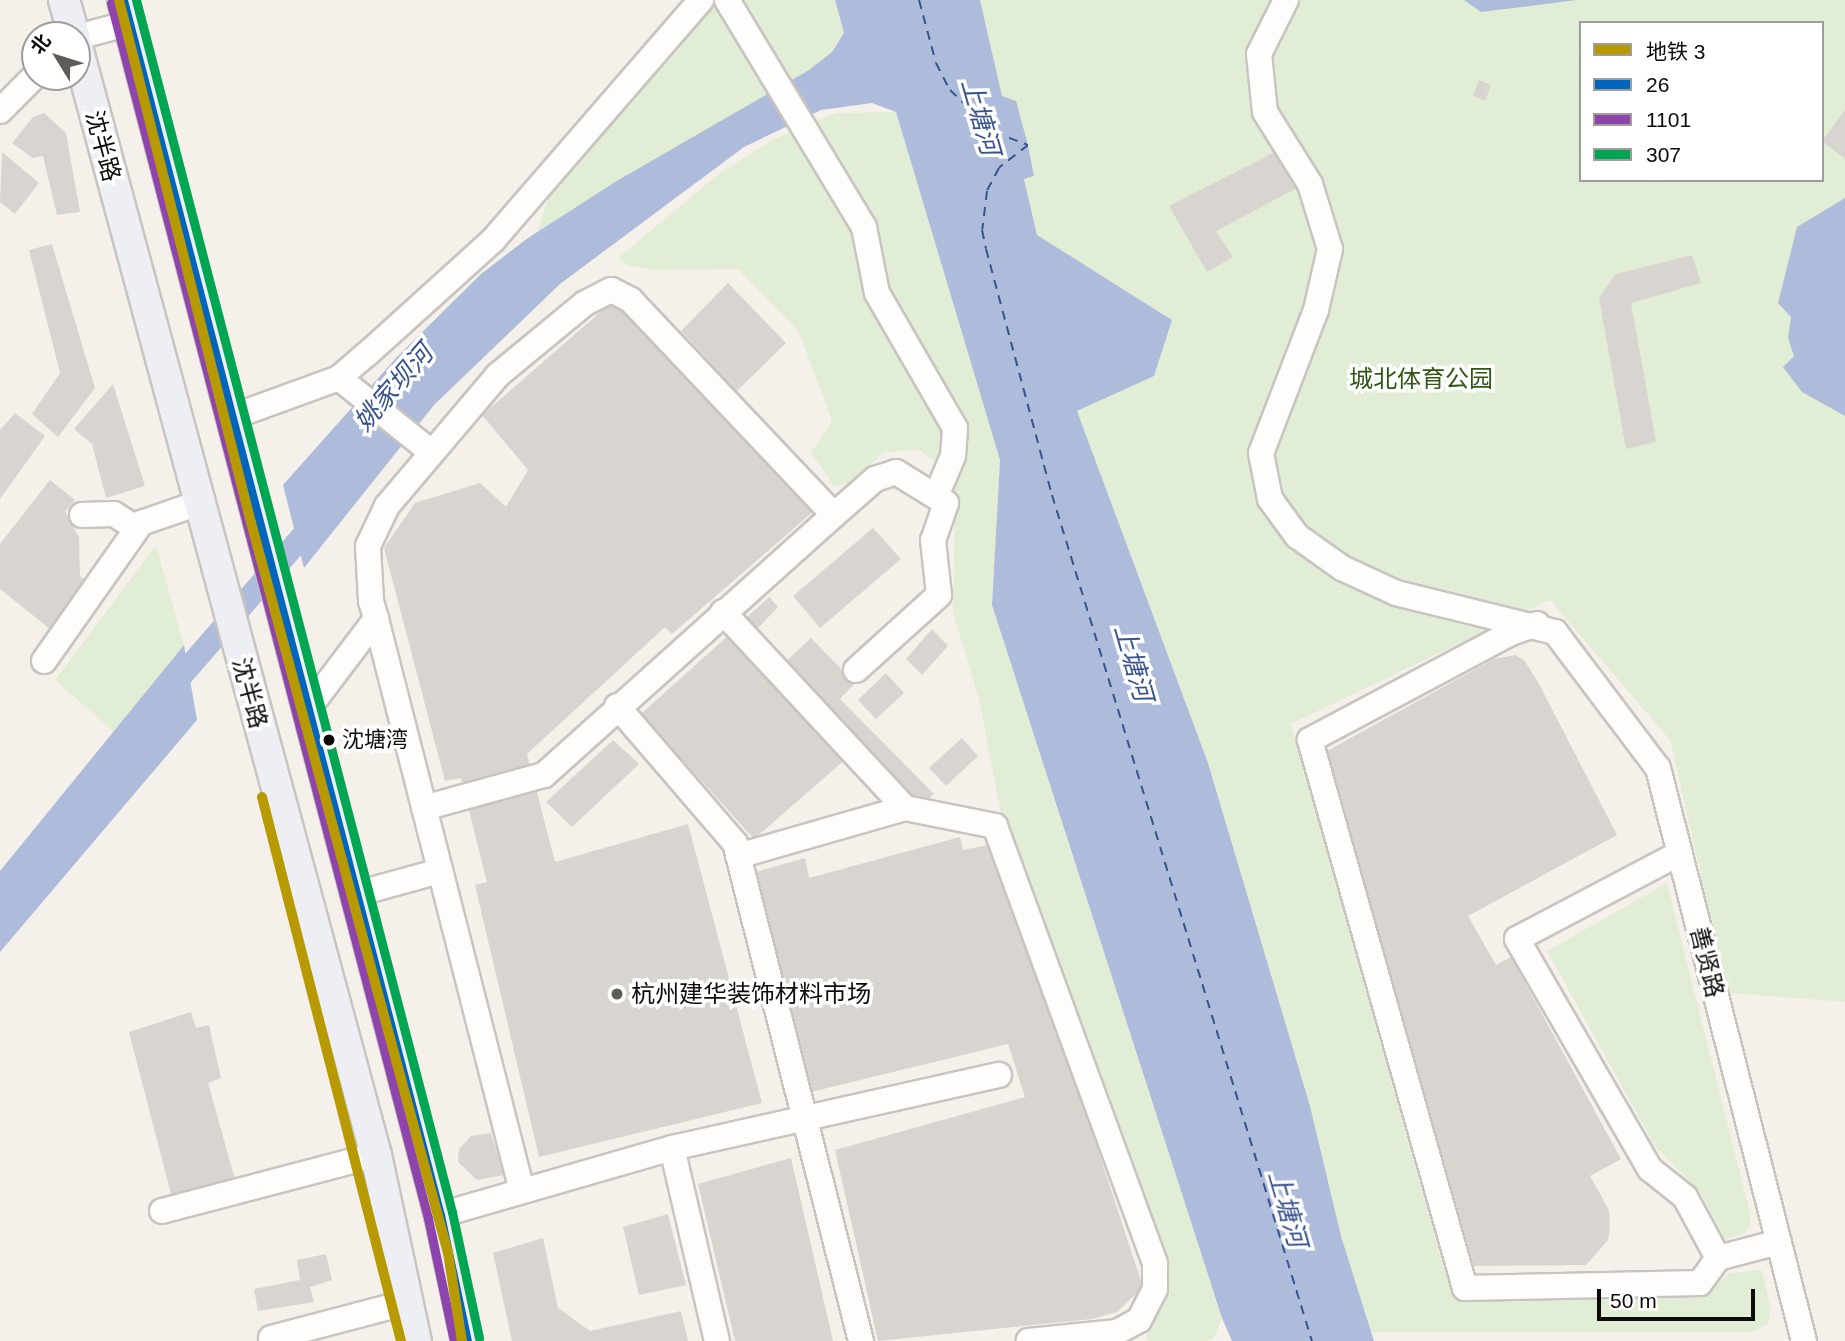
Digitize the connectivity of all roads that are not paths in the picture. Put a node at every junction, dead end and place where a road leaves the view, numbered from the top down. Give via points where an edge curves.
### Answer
1 (64, 0) edge
2 (701, 0) edge
3 (727, 0) edge
4 (1286, 0) edge
5 (127, 12) edge
6 (70, 21) edge
7 (91, 29) edge
8 (21, 90) edge
9 (89, 91) edge
10 (0, 111) edge
11 (347, 384) junction
12 (232, 417) junction
13 (424, 446) junction
14 (936, 496) junction
15 (199, 503) junction
16 (834, 515) junction
17 (82, 516) dead end
18 (137, 529) junction
19 (723, 612) junction
20 (376, 619) junction
21 (1537, 624) junction
22 (44, 661) dead end
23 (856, 670) dead end
24 (617, 706) junction
25 (308, 709) junction
26 (424, 808) junction
27 (905, 808) junction
28 (1680, 853) junction
29 (738, 856) junction
30 (440, 871) junction
31 (356, 894) junction
32 (999, 1074) dead end
33 (805, 1120) junction
34 (672, 1148) junction
35 (376, 1155) junction
36 (522, 1191) junction
37 (162, 1211) dead end
38 (440, 1215) junction
39 (1779, 1242) junction
40 (1718, 1258) junction
41 (408, 1302) junction
42 (271, 1338) dead end
43 (416, 1341) edge
44 (467, 1341) edge
45 (717, 1341) edge
46 (861, 1341) edge
47 (1028, 1341) edge
48 (1804, 1341) edge

1 - 6 main road
2 - 11 street via 493,240
3 - 14 street via 864,227 877,293 956,428 953,456
4 - 21 street via 1259,54 1265,112 1310,184 1330,249 1316,310 1261,453 1270,499 1297,536 1342,568 1396,593
5 - 7 street
5 - 12 main road
8 - 10 street
9 - 15 main road, 沈半路
11 - 12 street
11 - 13 street
12 - 25 main road
13 - 16 street via 498,375 584,304 611,290 631,300
13 - 20 street via 368,546
14 - 16 street via 896,472 875,479
14 - 23 street via 946,503 933,540 939,595
15 - 18 street via 141,523
15 - 35 main road, 沈半路
16 - 19 street
17 - 18 street via 114,514
18 - 22 street
19 - 24 street
19 - 27 street
20 - 25 street
20 - 26 street
21 - 28 street, 善贤路 via 1555,632 1658,768
21 - 40 street via 1310,740 1465,1288 1700,1283
24 - 26 street via 544,775
24 - 29 street via 735,843
25 - 31 main road
26 - 30 street
27 - 29 street
27 - 47 street via 995,826 1155,1264 1155,1289 1139,1320 1117,1332
28 - 39 street, 善贤路
28 - 40 street via 1517,939 1650,1170 1685,1197
29 - 33 street
30 - 31 street
30 - 36 street
31 - 38 main road
32 - 33 street
33 - 34 street
33 - 46 street
34 - 36 street
34 - 45 street
35 - 37 street
35 - 41 main road, 沈半路
36 - 38 street
38 - 44 main road
39 - 40 street
39 - 48 street, 善贤路
41 - 42 street
41 - 43 main road, 沈半路

